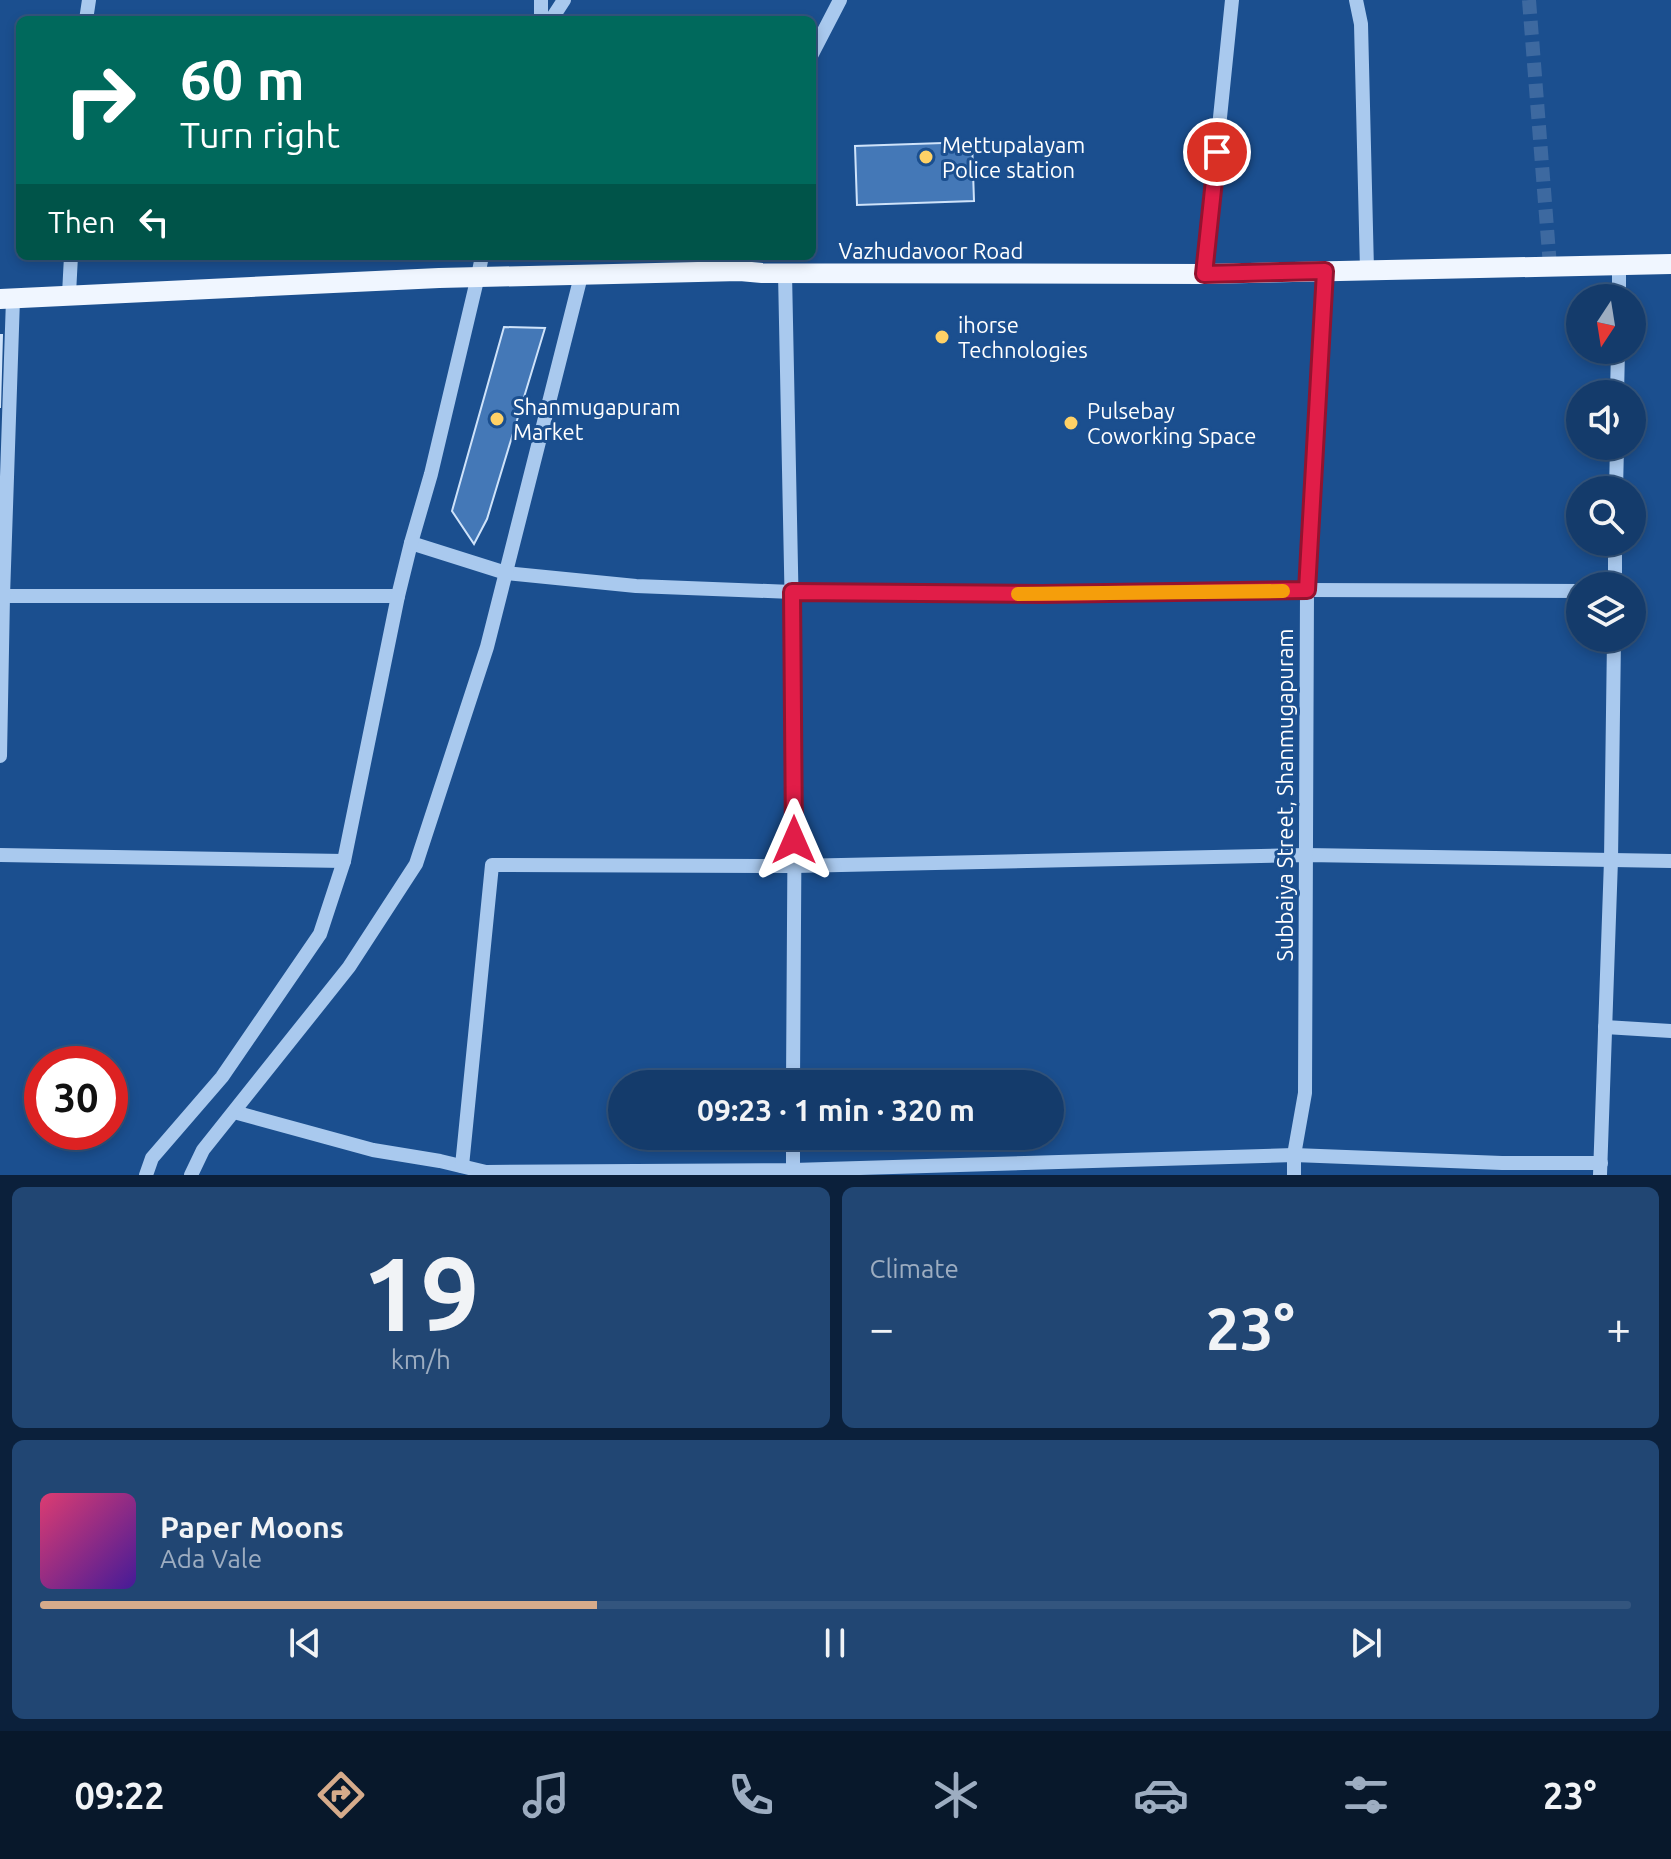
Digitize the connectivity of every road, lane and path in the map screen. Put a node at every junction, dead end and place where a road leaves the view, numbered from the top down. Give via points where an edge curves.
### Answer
1 (840, 0) edge
2 (1232, 0) edge
3 (1356, 0) edge
4 (816, 46) edge
5 (71, 260) edge
6 (741, 264) edge
7 (1619, 264) junction
8 (1671, 264) edge
9 (480, 266) edge
10 (1367, 270) junction
11 (1325, 271) junction
12 (785, 273) junction
13 (1204, 274) junction
14 (581, 276) junction
15 (1619, 284) edge
16 (69, 294) junction
17 (6, 299) edge
18 (411, 543) junction
19 (506, 573) junction
20 (1307, 590) junction
21 (1566, 591) edge
22 (792, 592) junction
23 (3, 596) junction
24 (398, 596) junction
25 (1614, 652) edge
26 (0, 756) edge
27 (0, 855) edge
28 (1306, 855) junction
29 (1611, 860) junction
30 (344, 861) junction
31 (1671, 861) edge
32 (794, 866) junction
33 (1605, 1027) junction
34 (1671, 1031) edge
35 (793, 1070) edge
36 (234, 1112) junction
37 (793, 1150) edge
38 (1294, 1155) junction
39 (462, 1166) junction
40 (1601, 1169) edge
41 (486, 1173) edge
42 (793, 1173) edge
43 (146, 1175) edge
44 (191, 1175) edge
45 (1294, 1175) edge

1 - 4 street
2 - 13 street
3 - 10 street via 1361,24
5 - 16 street
6 - 12 main road, Vazhudavoor Road via 762,273
6 - 14 main road, Vazhudavoor Road
7 - 8 main road, Vazhudavoor Road
7 - 10 main road, Vazhudavoor Road
7 - 15 street
9 - 14 main road, Vazhudavoor Road
9 - 16 main road, Vazhudavoor Road
9 - 18 street
10 - 11 main road, Vazhudavoor Road
11 - 13 main road, Vazhudavoor Road
11 - 20 street, Subbaiya Street, Shanmugapuram
12 - 13 main road, Vazhudavoor Road
12 - 22 street
14 - 19 street
16 - 17 main road, Vazhudavoor Road
17 - 23 street
18 - 19 street
18 - 24 street
19 - 22 street via 636,586
19 - 36 street via 416,864 349,967
20 - 21 street
20 - 22 street
20 - 28 street, Subbaiya Street, Shanmugapuram
22 - 32 street
23 - 24 street
23 - 26 street
24 - 30 street
25 - 29 street
27 - 30 street
28 - 29 street
28 - 32 street
28 - 38 street, Subbaiya Street, Shanmugapuram via 1305,1093
29 - 31 street
29 - 33 street
30 - 43 street via 320,934 222,1077 152,1158
32 - 35 street
32 - 39 street via 492,865
33 - 34 street
33 - 40 street
36 - 39 street via 373,1150
36 - 44 street via 203,1150
37 - 42 street
38 - 40 street
38 - 42 street
38 - 45 street, Subbaiya Street, Shanmugapuram
39 - 41 street
41 - 42 street

